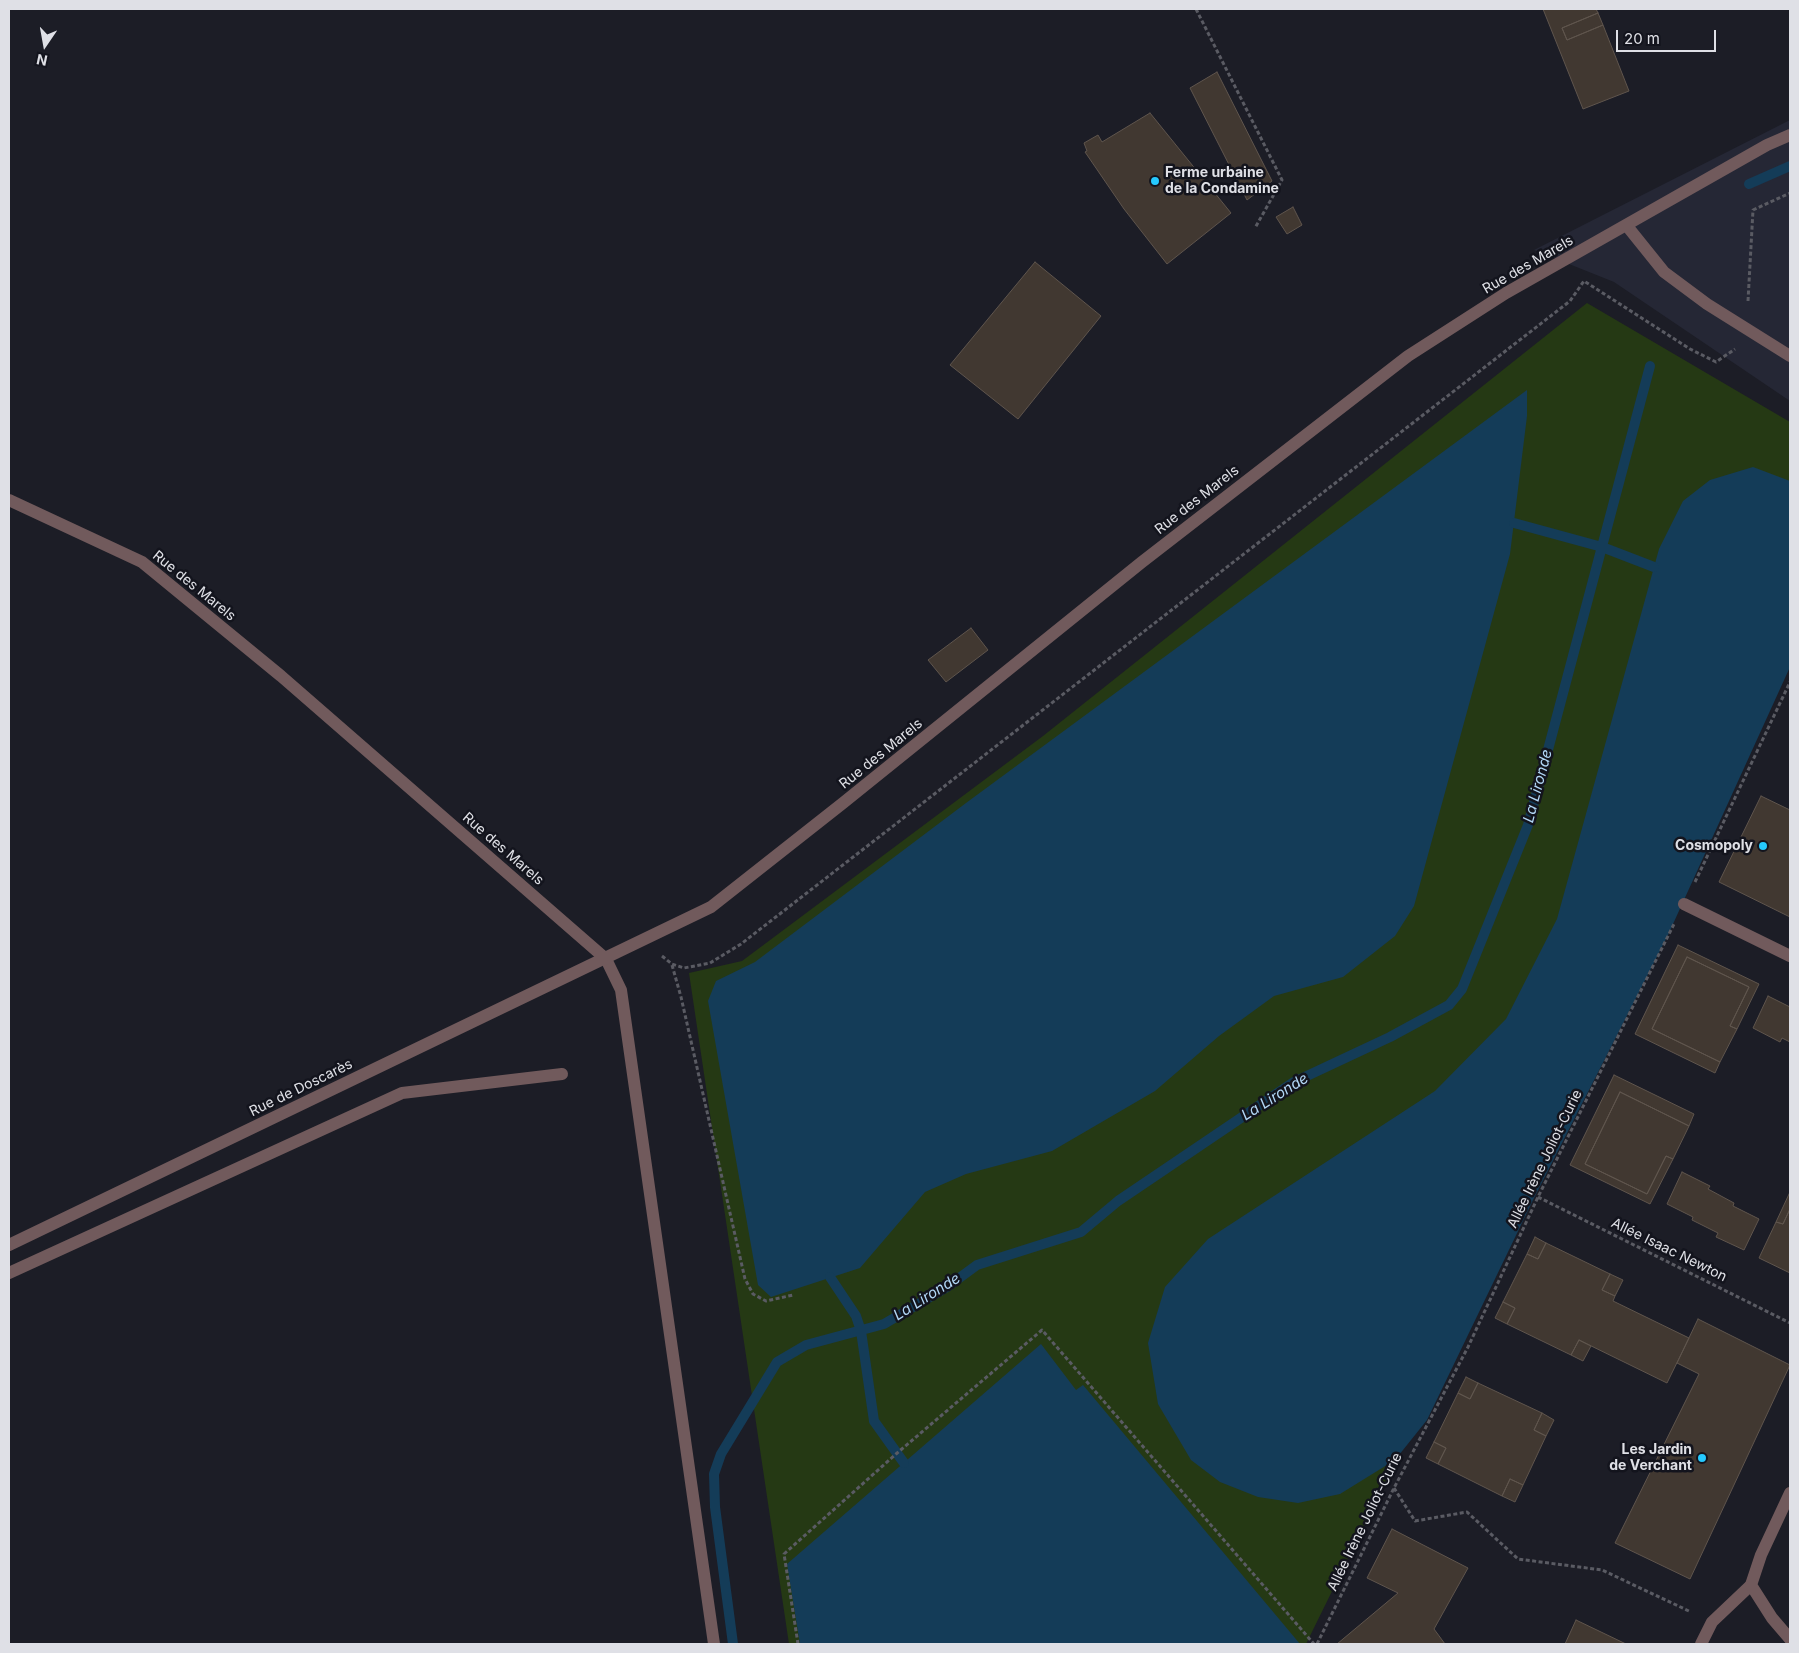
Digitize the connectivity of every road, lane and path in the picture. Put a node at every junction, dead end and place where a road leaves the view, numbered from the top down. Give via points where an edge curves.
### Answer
1 (1196, 9) edge
2 (1790, 135) edge
3 (1790, 192) edge
4 (1627, 226) junction
5 (1255, 228) dead end
6 (1747, 329) junction
7 (1790, 356) edge
8 (9, 500) edge
9 (1790, 682) edge
10 (1684, 904) junction
11 (658, 952) dead end
12 (1790, 956) edge
13 (606, 958) junction
14 (672, 964) junction
15 (562, 1074) dead end
16 (1538, 1197) junction
17 (9, 1245) edge
18 (9, 1273) edge
19 (793, 1295) dead end
20 (1790, 1323) edge
21 (1394, 1488) junction
22 (1790, 1493) edge
23 (1751, 1585) junction
24 (1712, 1622) junction
25 (1790, 1640) edge
26 (714, 1644) edge
27 (798, 1644) edge
28 (1316, 1644) edge
29 (1701, 1644) edge

1 - 5 path via 1282,180
2 - 4 street, Rue des Marels
3 - 6 path via 1753,210
4 - 6 street via 1664,272
4 - 13 street, Rue des Marels via 1506,293 1408,356 1142,562 711,907
6 - 7 street
6 - 14 path via 1734,350 1716,362 1690,349 1584,281 1570,301 742,944 710,963 684,968
8 - 13 street, Rue des Marels via 142,562 280,676
9 - 10 path, Allée Irène Joliot-Curie
10 - 12 street
10 - 16 path, Allée Irène Joliot-Curie
11 - 14 path
13 - 17 street, Rue de Doscarès
13 - 26 street via 621,990
14 - 19 path via 745,1279 753,1294 766,1301
15 - 18 street via 402,1093
16 - 20 path, Allée Isaac Newton
16 - 21 path, Allée Irène Joliot-Curie via 1468,1347
21 - 24 path via 1415,1521 1467,1512 1518,1559 1602,1570
21 - 28 path, Allée Irène Joliot-Curie
22 - 23 street via 1761,1555
23 - 24 street
23 - 25 street
24 - 29 street
27 - 28 path via 784,1554 1042,1330

